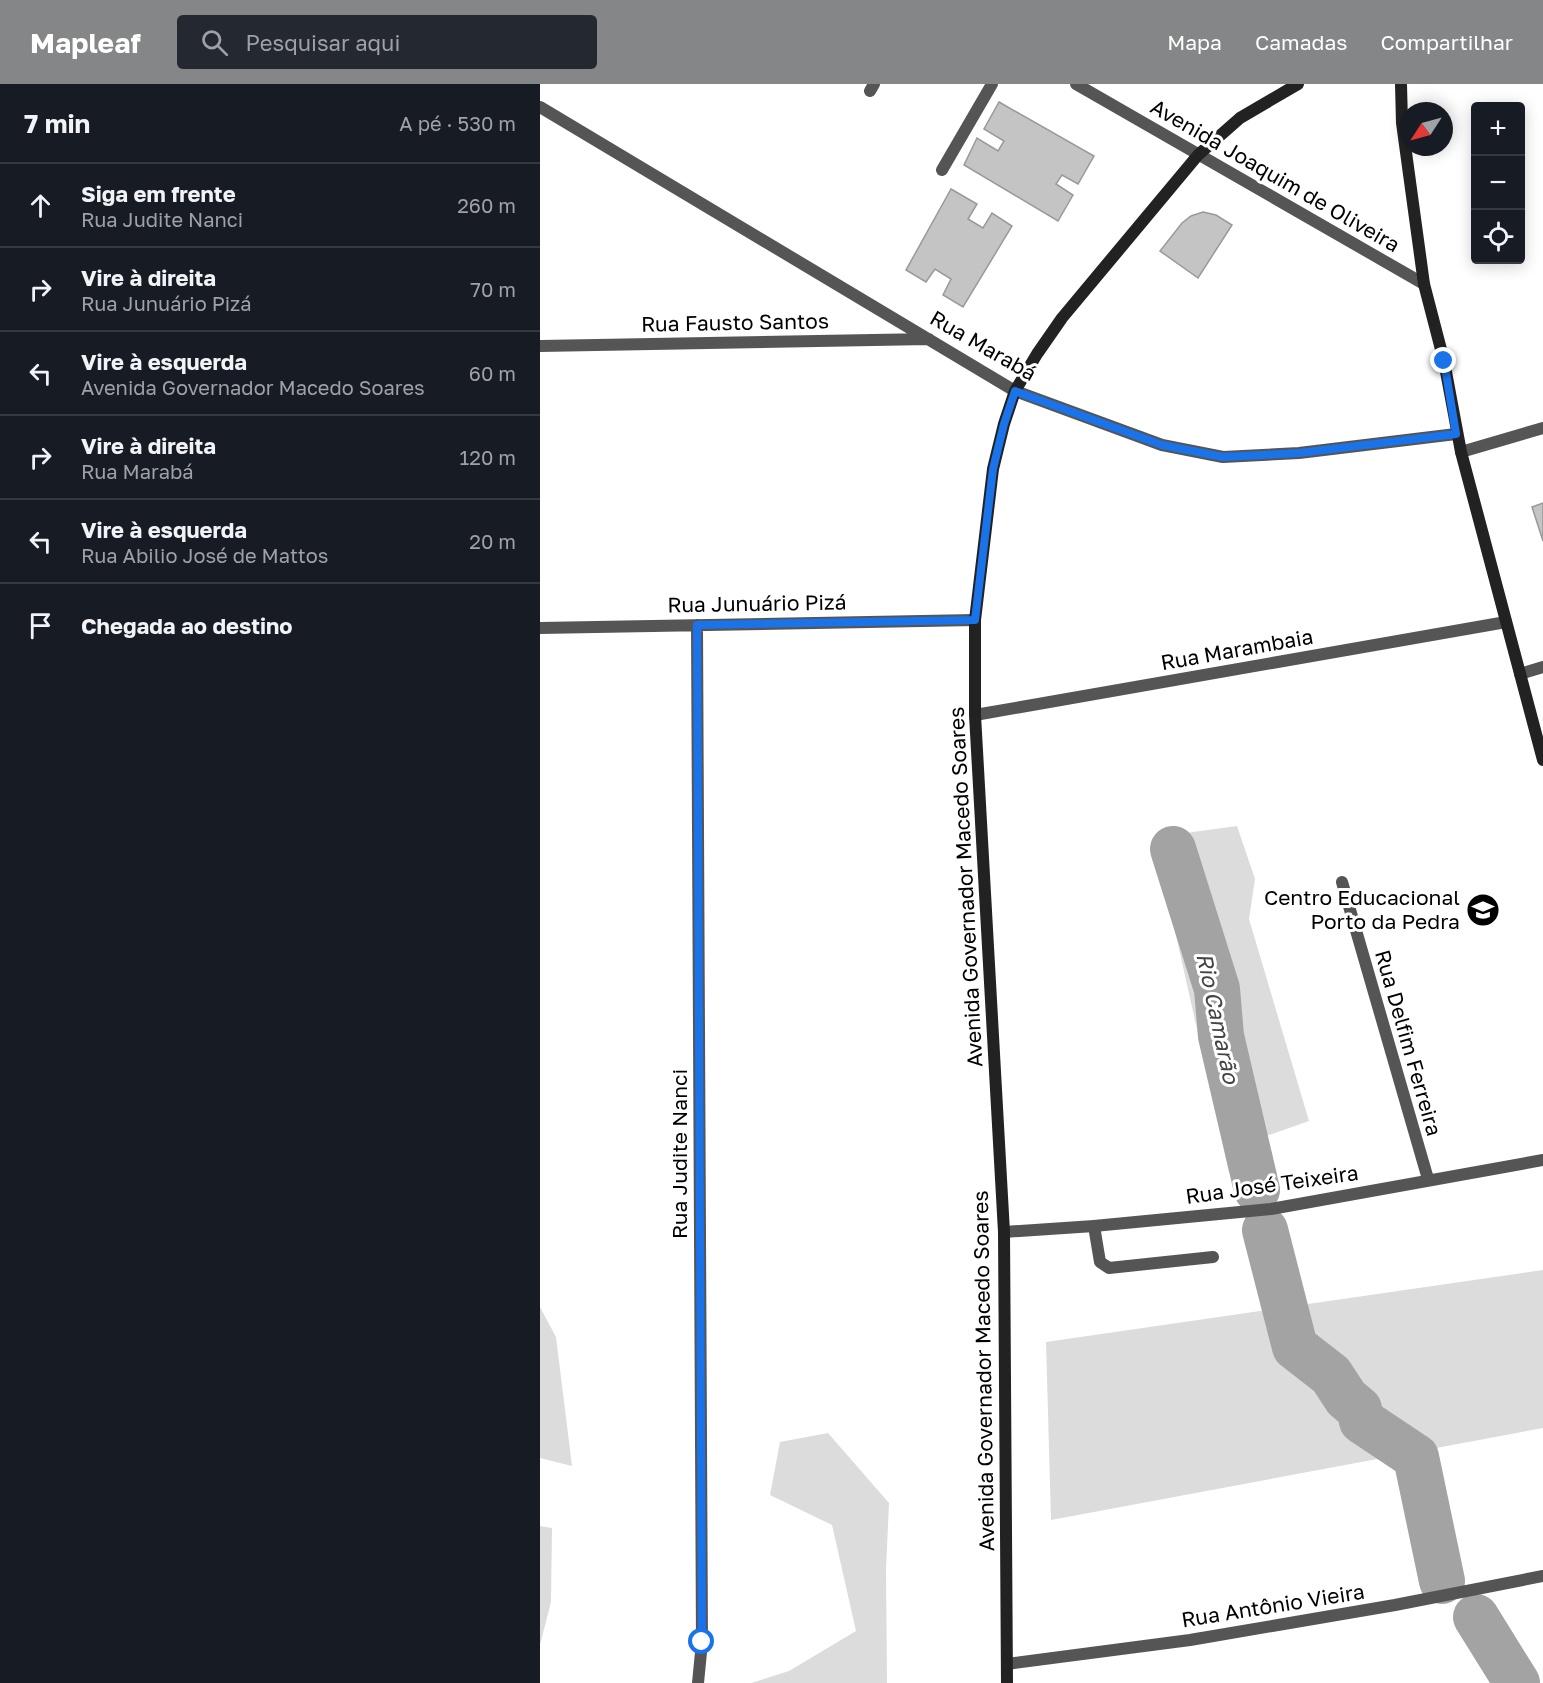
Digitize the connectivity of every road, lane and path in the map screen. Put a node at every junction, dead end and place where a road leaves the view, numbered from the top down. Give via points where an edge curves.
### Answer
1 (992, 84) edge
2 (1076, 84) edge
3 (1298, 84) edge
4 (1401, 84) edge
5 (540, 107) edge
6 (1198, 155) junction
7 (942, 170) dead end
8 (1425, 284) junction
9 (931, 339) junction
10 (540, 346) edge
11 (1015, 391) junction
12 (1543, 428) edge
13 (1456, 434) junction
14 (1461, 452) junction
15 (975, 620) junction
16 (1506, 622) junction
17 (697, 625) junction
18 (540, 628) edge
19 (1543, 667) edge
20 (1520, 674) junction
21 (975, 715) junction
22 (1543, 760) edge
23 (1341, 882) dead end
24 (1543, 1160) edge
25 (1428, 1179) junction
26 (1094, 1226) junction
27 (1004, 1232) junction
28 (1214, 1257) dead end
29 (1543, 1576) edge
30 (1007, 1664) junction
31 (698, 1683) edge
32 (1007, 1683) edge

1 - 7 street
2 - 6 street, Avenida Joaquim de Oliveira
3 - 6 main road, Avenida Governador Macedo Soares via 1240,118
4 - 8 main road via 1402,123
5 - 9 street, Rua Marabá
6 - 8 street, Avenida Joaquim de Oliveira
6 - 11 main road, Avenida Governador Macedo Soares via 1062,318
8 - 13 main road via 1444,361
9 - 10 street, Rua Fausto Santos
9 - 11 street, Rua Marabá
11 - 13 street, Rua Marabá via 1162,445 1223,457 1299,453
11 - 15 main road, Avenida Governador Macedo Soares via 993,469
12 - 14 street
13 - 14 main road
14 - 16 main road
15 - 17 street, Rua Junuário Pizá
15 - 21 main road, Avenida Governador Macedo Soares
16 - 20 main road
16 - 21 street, Rua Marambaia
17 - 18 street, Rua Junuário Pizá
17 - 31 street, Rua Judite Nanci via 702,1618
19 - 20 street
20 - 22 main road
21 - 27 main road, Avenida Governador Macedo Soares
23 - 25 street, Rua Delfim Ferreira
24 - 25 street, Rua José Teixeira
25 - 26 street, Rua José Teixeira via 1271,1209
26 - 27 street, Rua José Teixeira
26 - 28 street via 1100,1262 1109,1268
27 - 30 main road, Avenida Governador Macedo Soares
29 - 30 street, Rua Antônio Vieira via 1190,1640
30 - 32 main road, Avenida Governador Macedo Soares

